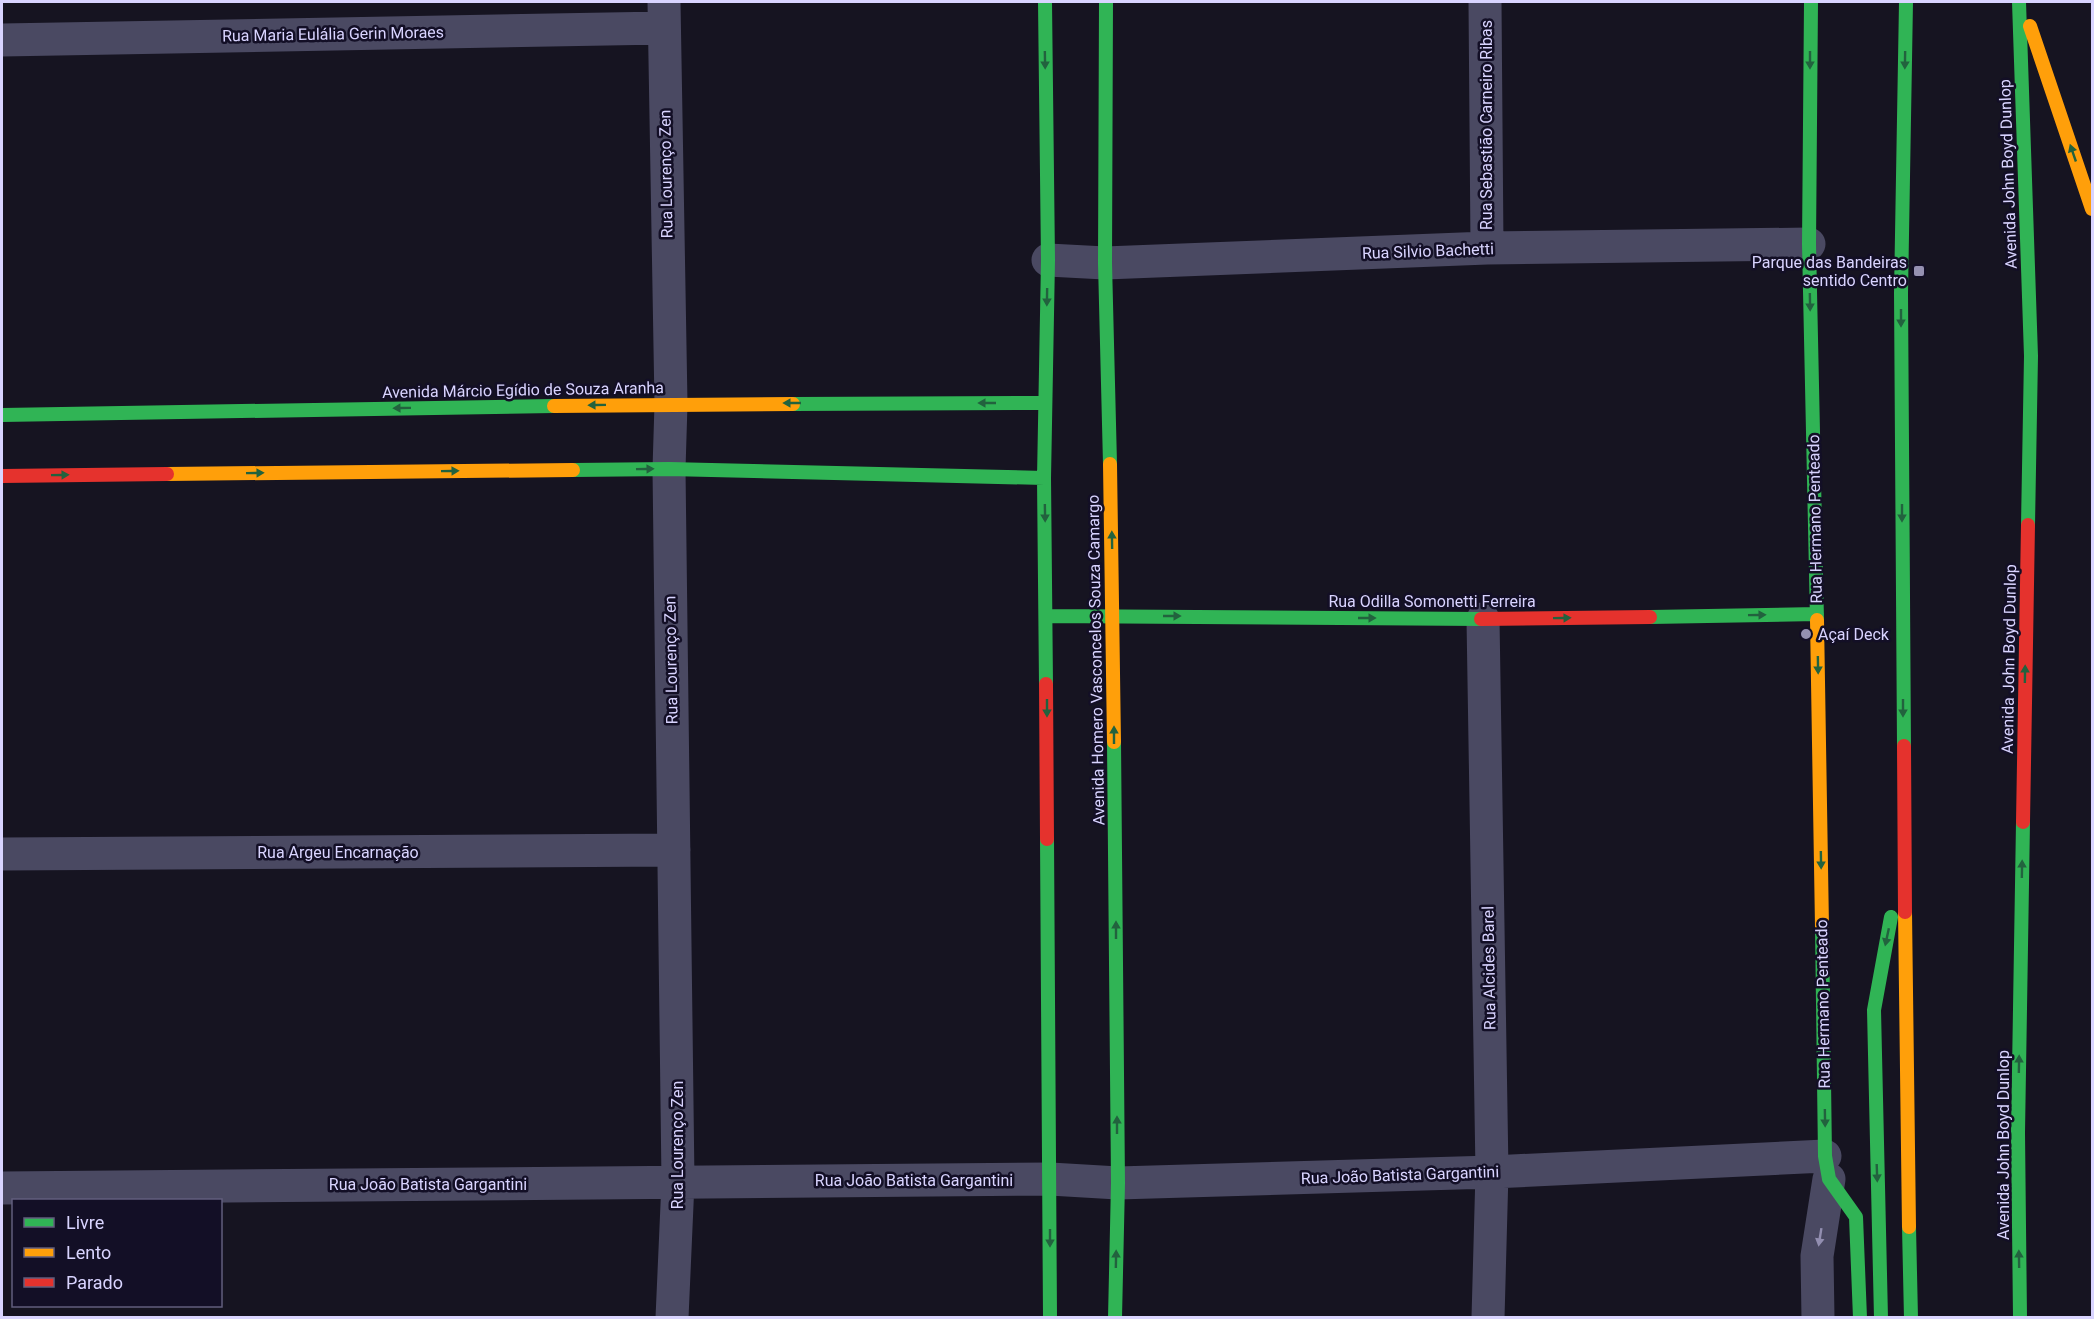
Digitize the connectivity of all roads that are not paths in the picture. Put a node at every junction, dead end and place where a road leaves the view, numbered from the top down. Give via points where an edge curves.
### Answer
1 (1045, 2) edge
2 (1106, 2) edge
3 (1485, 2) edge
4 (1811, 2) edge
5 (1906, 2) edge
6 (2020, 2) edge
7 (664, 15) edge
8 (2, 40) edge
9 (2092, 209) edge
10 (1809, 244) junction
11 (1487, 248) junction
12 (1048, 260) junction
13 (1105, 263) junction
14 (1045, 403) junction
15 (670, 404) junction
16 (2, 415) edge
17 (669, 469) junction
18 (2, 476) edge
19 (1044, 478) junction
20 (1817, 614) junction
21 (1047, 616) junction
22 (1113, 616) junction
23 (1483, 619) junction
24 (674, 850) junction
25 (2, 854) edge
26 (1904, 859) junction
27 (1827, 1168) junction
28 (1492, 1172) junction
29 (1050, 1179) junction
30 (678, 1182) junction
31 (1118, 1183) junction
32 (2, 1188) edge
33 (672, 1317) edge
34 (1050, 1317) edge
35 (1115, 1317) edge
36 (1488, 1317) edge
37 (1818, 1317) edge
38 (1860, 1317) edge
39 (1881, 1317) edge
40 (1911, 1317) edge
41 (2020, 1317) edge

1 -> 12 main road
2 - 13 main road, Avenida Homero Vasconcelos Souza Camargo
3 - 11 street, Rua Sebastião Carneiro Ribas
4 -> 10 main road, Rua Hermano Penteado
5 -> 26 main road via 1901,293
9 -> 6 main road
41 -> 6 main road, Avenida John Boyd Dunlop via 2018,1133 2031,356
7 - 8 street, Rua Maria Eulália Gerin Moraes
7 - 15 street, Rua Lourenço Zen
10 - 11 street, Rua Silvio Bachetti
10 -> 20 main road, Rua Hermano Penteado
11 - 13 street, Rua Silvio Bachetti
12 - 13 street, Rua Silvio Bachetti
12 -> 14 main road
22 -> 13 main road, Avenida Homero Vasconcelos Souza Camargo
14 -> 15 main road, Avenida Márcio Egídio de Souza Aranha
14 - 19 main road
15 -> 16 main road, Avenida Márcio Egídio de Souza Aranha
15 - 17 street, Rua Lourenço Zen
18 -> 17 main road
17 - 19 main road
17 - 24 street, Rua Lourenço Zen
19 -> 21 main road
23 -> 20 main road, Rua Odilla Somonetti Ferreira
20 -> 27 main road, Rua Hermano Penteado
21 - 22 main road, Rua Odilla Somonetti Ferreira
21 -> 29 main road
22 -> 23 main road, Rua Odilla Somonetti Ferreira
31 -> 22 main road, Avenida Homero Vasconcelos Souza Camargo
23 - 28 street, Rua Alcides Barel
24 - 25 street, Rua Argeu Encarnação
24 - 30 street, Rua Lourenço Zen
26 -> 39 main road via 1874,1010
26 - 40 main road
27 - 28 street, Rua João Batista Gargantini
27 -> 37 street, Rua Hermano Penteado via 1817,1256
27 - 38 main road via 1856,1217
28 - 31 street, Rua João Batista Gargantini
28 - 36 street, Rua Alcides Barel
29 - 30 street, Rua João Batista Gargantini
29 - 31 street, Rua João Batista Gargantini
29 -> 34 main road
30 - 32 street, Rua João Batista Gargantini
30 - 33 street, Rua Lourenço Zen
35 -> 31 main road, Avenida Homero Vasconcelos Souza Camargo

